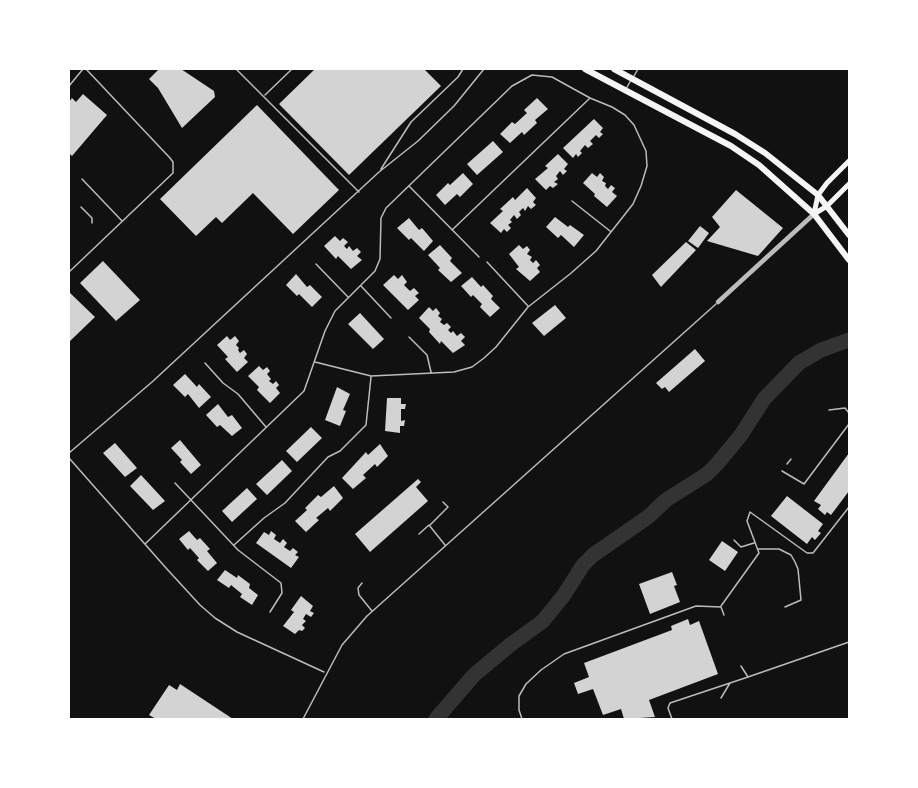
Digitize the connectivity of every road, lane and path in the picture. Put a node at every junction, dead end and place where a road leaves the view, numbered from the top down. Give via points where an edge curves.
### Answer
1 (85, 69) edge
2 (236, 69) edge
3 (292, 69) edge
4 (463, 69) edge
5 (484, 69) edge
6 (585, 69) edge
7 (614, 69) edge
8 (638, 69) edge
9 (632, 79) junction
10 (69, 86) edge
11 (626, 90) junction
12 (264, 96) junction
13 (590, 98) junction
14 (849, 161) edge
15 (379, 172) junction
16 (82, 179) dead end
17 (849, 184) edge
18 (408, 186) junction
19 (359, 192) junction
20 (818, 195) junction
21 (572, 201) dead end
22 (827, 206) junction
23 (81, 207) dead end
24 (814, 214) junction
25 (122, 221) junction
26 (92, 223) dead end
27 (452, 230) junction
28 (611, 231) junction
29 (849, 235) edge
30 (479, 257) dead end
31 (849, 260) edge
32 (487, 262) dead end
33 (316, 264) dead end
34 (69, 272) edge
35 (361, 286) junction
36 (349, 297) junction
37 (718, 302) joint
38 (528, 307) junction
39 (391, 318) dead end
40 (409, 337) dead end
41 (315, 362) junction
42 (205, 363) dead end
43 (431, 373) junction
44 (371, 376) junction
45 (829, 410) dead end
46 (849, 414) edge
47 (849, 424) edge
48 (267, 427) junction
49 (69, 453) edge
50 (69, 458) edge
51 (791, 459) dead end
52 (788, 464) dead end
53 (782, 471) dead end
54 (175, 483) dead end
55 (191, 501) junction
56 (443, 502) dead end
57 (849, 507) edge
58 (429, 525) junction
59 (419, 534) dead end
60 (734, 540) dead end
61 (755, 543) junction
62 (145, 544) junction
63 (234, 545) junction
64 (445, 545) junction
65 (757, 549) junction
66 (362, 583) dead end
67 (721, 607) junction
68 (785, 607) dead end
69 (373, 611) junction
70 (270, 612) dead end
71 (724, 615) dead end
72 (849, 642) edge
73 (741, 666) dead end
74 (325, 673) junction
75 (748, 677) junction
76 (730, 682) junction
77 (721, 698) dead end
78 (303, 719) edge
79 (522, 719) edge
80 (672, 719) edge

1 - 10 lane
1 - 25 lane via 173,162 173,172
2 - 12 lane
3 - 12 lane
4 - 15 lane via 411,122
5 - 15 lane via 454,106
6 - 11 highway
7 - 9 highway
8 - 9 lane
9 - 11 lane
9 - 20 highway via 735,134
11 - 24 highway via 731,146 759,165
12 - 19 lane
13 - 18 lane via 552,77 532,75 512,86
13 - 27 lane
13 - 28 lane via 625,115 646,151 642,186
14 - 20 main road
15 - 19 lane
16 - 25 lane
17 - 22 main road
18 - 27 lane
18 - 35 lane via 386,207 379,230 380,258 375,271
19 - 49 lane
20 - 22 highway
20 - 24 main road
21 - 28 lane
22 - 24 main road
22 - 29 highway
23 - 26 lane
24 - 31 highway
24 - 37 street
25 - 34 lane
27 - 30 lane
28 - 38 lane via 596,251
32 - 38 lane
33 - 36 lane
35 - 36 lane
35 - 39 lane
36 - 41 lane via 335,311
37 - 64 lane
38 - 43 lane via 496,347 472,367
40 - 43 lane via 428,355
41 - 44 lane
41 - 48 lane via 304,391
42 - 48 lane
43 - 44 lane
44 - 63 lane via 366,425 340,452 328,457 285,503
45 - 46 lane via 845,408
47 - 53 lane via 804,484
48 - 55 lane
50 - 62 lane
51 - 52 lane
54 - 55 lane
55 - 62 lane
55 - 63 lane
56 - 58 lane via 448,507
57 - 61 lane via 813,553 807,553 750,512 747,521
58 - 59 lane
58 - 64 lane
60 - 61 lane via 741,547
61 - 65 lane
62 - 74 lane via 215,618
63 - 70 lane via 281,583 282,593
64 - 69 lane
65 - 67 lane via 759,553
65 - 68 lane via 774,548 791,555 795,562 801,600
66 - 69 lane via 358,588 360,595
67 - 71 lane
67 - 79 lane via 696,606 564,654 526,684 519,696
69 - 74 lane via 342,645
72 - 75 lane
73 - 75 lane
74 - 78 lane
75 - 76 lane
76 - 77 lane
76 - 80 lane via 670,702

